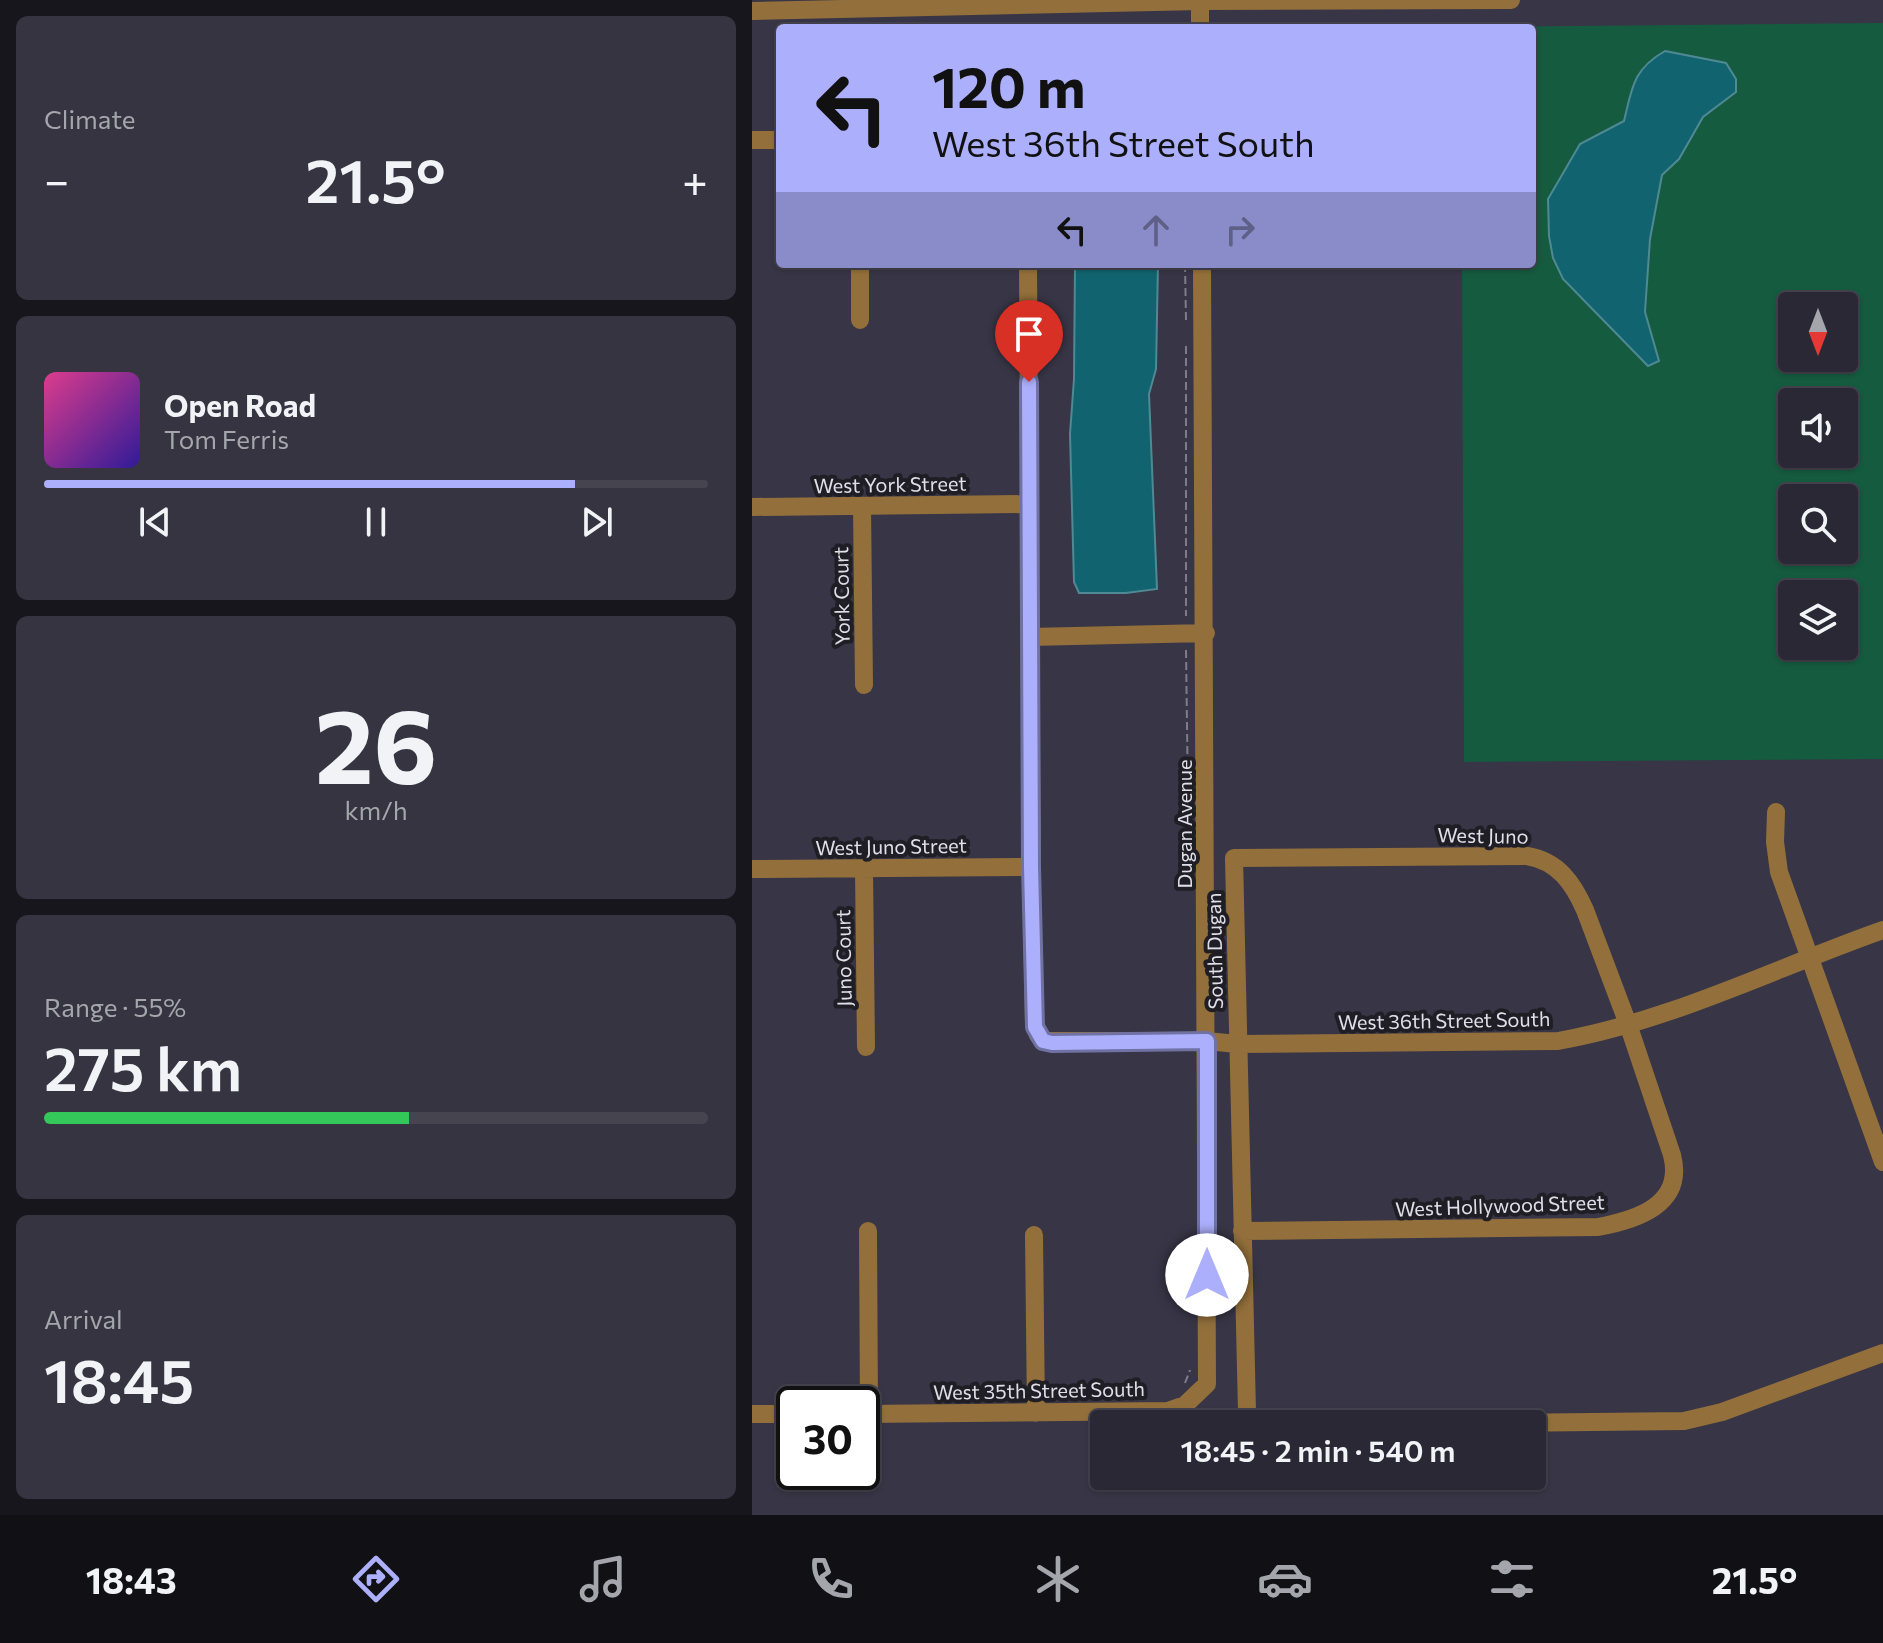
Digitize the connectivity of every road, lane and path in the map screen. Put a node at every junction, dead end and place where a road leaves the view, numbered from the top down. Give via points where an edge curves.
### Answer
1 (1511, 0) edge
2 (1200, 1) edge
3 (964, 3) edge
4 (752, 11) edge
5 (1200, 24) edge
6 (752, 140) edge
7 (776, 140) edge
8 (860, 268) edge
9 (1028, 268) edge
10 (1185, 268) edge
11 (1202, 268) edge
12 (860, 320) dead end
13 (1186, 330) dead end
14 (1186, 345) dead end
15 (1029, 504) junction
16 (752, 507) edge
17 (862, 507) junction
18 (1206, 633) junction
19 (1186, 634) junction
20 (1030, 637) junction
21 (864, 685) dead end
22 (1188, 808) dead end
23 (1776, 812) dead end
24 (1234, 858) joint
25 (1031, 867) junction
26 (752, 869) edge
27 (864, 869) junction
28 (1883, 930) edge
29 (1808, 958) junction
30 (1628, 1024) junction
31 (1207, 1041) junction
32 (1237, 1044) junction
33 (866, 1047) dead end
34 (1883, 1162) edge
35 (868, 1231) dead end
36 (1242, 1231) junction
37 (1034, 1235) dead end
38 (1883, 1353) edge
39 (1191, 1360) dead end
40 (1184, 1384) dead end
41 (1207, 1384) joint
42 (867, 1386) edge
43 (880, 1408) edge
44 (776, 1409) edge
45 (1247, 1410) edge
46 (1036, 1413) junction
47 (752, 1414) edge
48 (1546, 1423) edge

1 - 2 street
2 - 3 street
2 - 5 street
3 - 4 street
6 - 7 street
8 - 12 street
9 - 15 street
10 - 13 path
11 - 18 street, Dugan Avenue
14 - 19 path
15 - 17 street, West York Street
15 - 20 street
16 - 17 street, West York Street
17 - 21 street, York Court
18 - 19 street
18 - 31 street, Dugan Avenue
19 - 20 street
19 - 22 path
20 - 25 street
23 - 29 street via 1779,872
24 - 30 street, West Juno via 1544,860 1564,875 1579,897
24 - 32 street, South Dugan
25 - 27 street, West Juno Street
25 - 31 street, West 36th Street South via 1034,1022 1043,1041
26 - 27 street, West Juno Street
27 - 33 street, Juno Court
28 - 29 street, West 36th Street South
29 - 30 street, West 36th Street South
29 - 34 street
30 - 32 street, West 36th Street South via 1535,1043
30 - 36 street, West Hollywood Street via 1674,1164 1666,1195 1647,1212 1621,1223 1583,1228
31 - 32 street, West 36th Street South
31 - 41 street, Dugan Avenue
32 - 36 street, South Dugan
35 - 42 street
36 - 45 street, South Dugan
37 - 46 street
38 - 48 street via 1684,1421
39 - 40 path
41 - 46 street, West 35th Street South via 1185,1405 1168,1411
43 - 46 street, West 35th Street South
44 - 47 street

